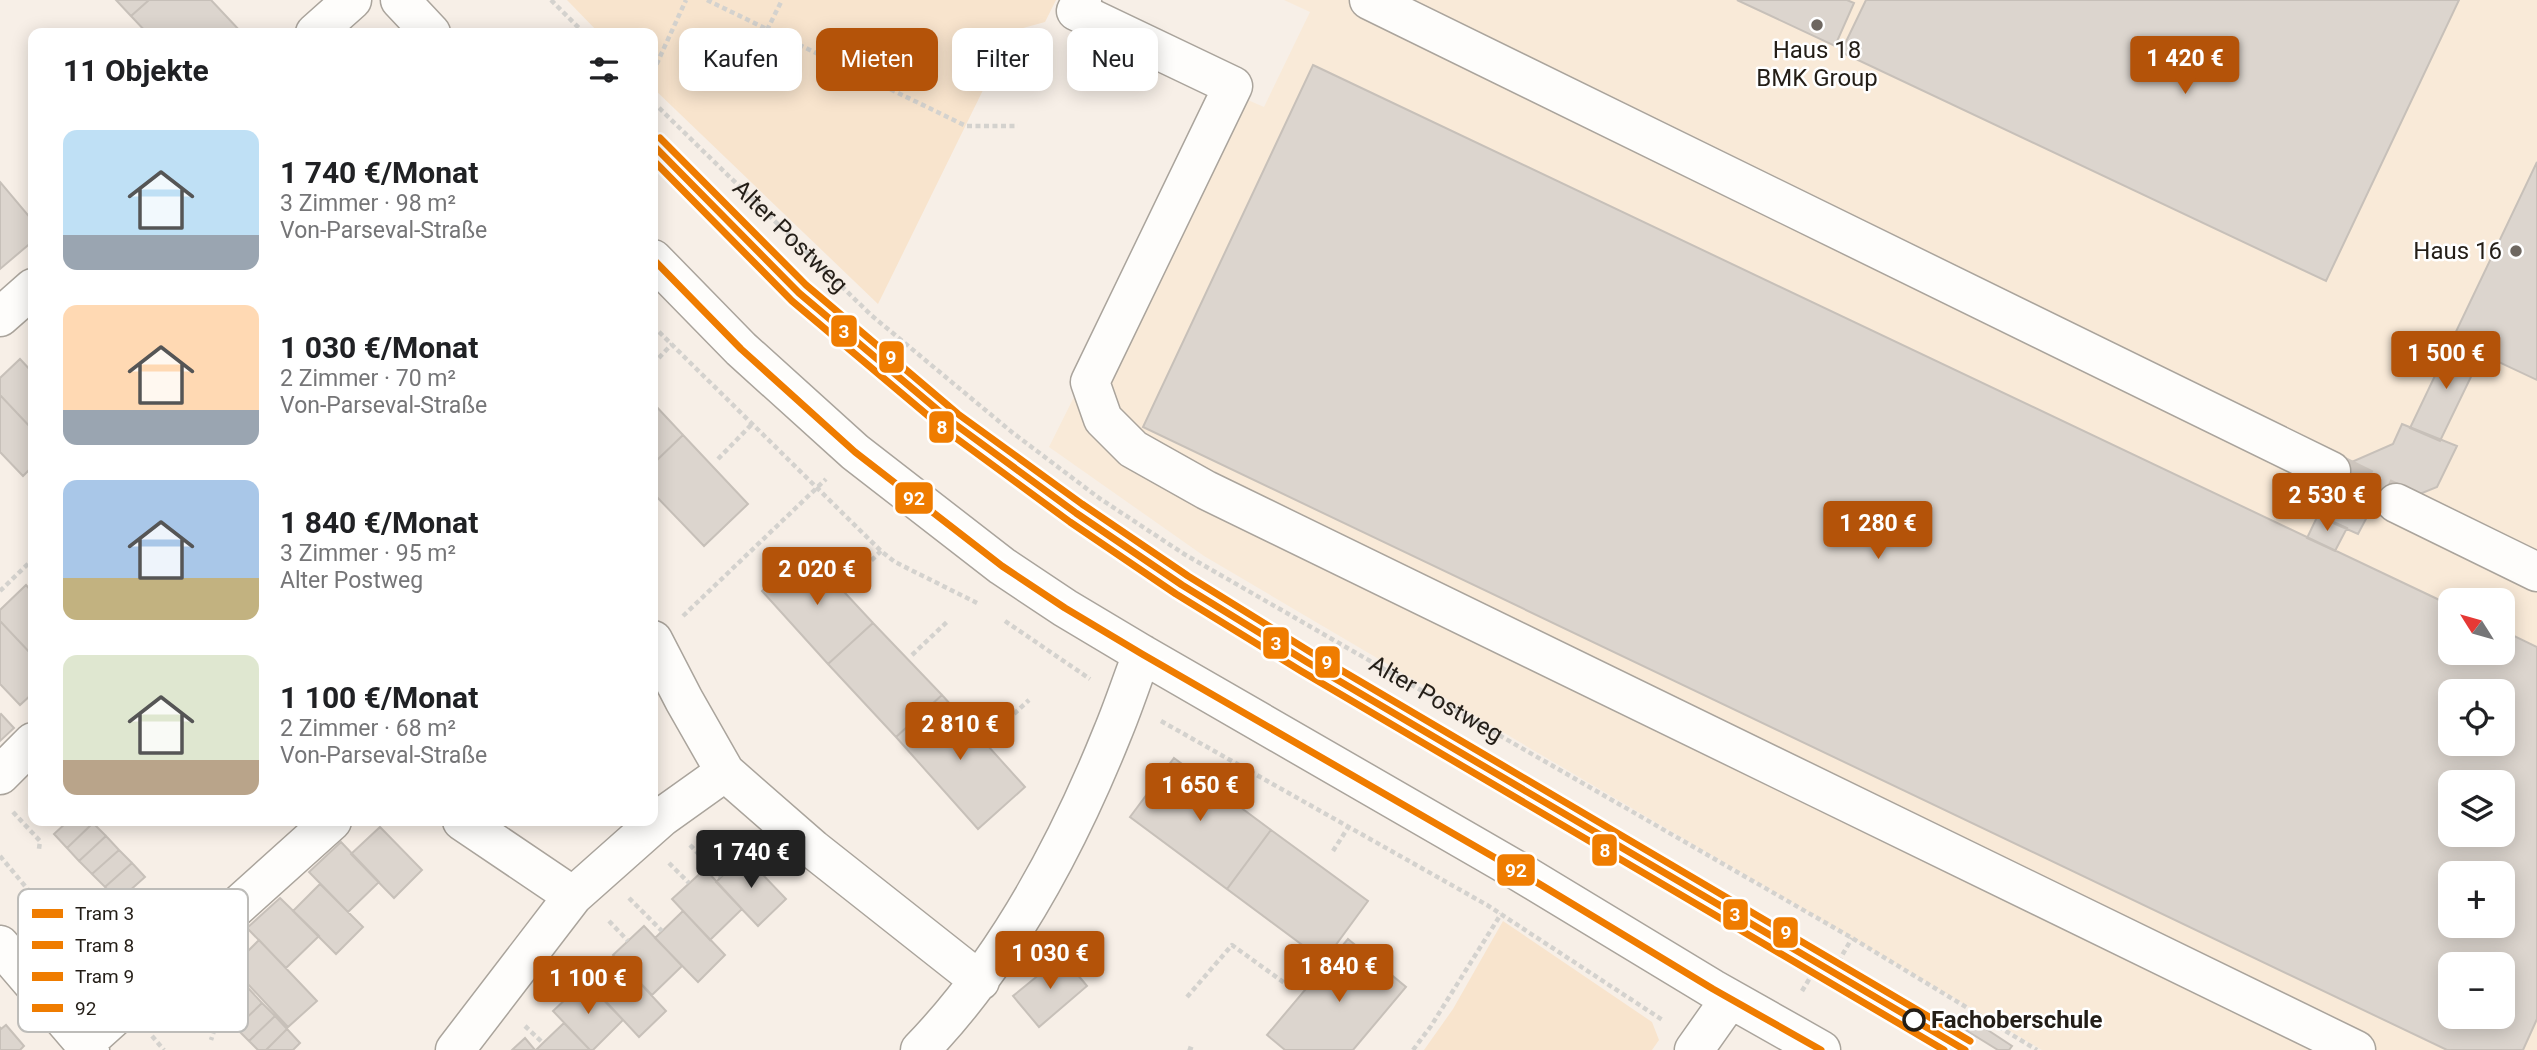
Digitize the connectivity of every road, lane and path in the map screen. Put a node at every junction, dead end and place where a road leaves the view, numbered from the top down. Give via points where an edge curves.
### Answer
1 (352, 0) edge
2 (400, 0) edge
3 (551, 0) edge
4 (686, 0) edge
5 (707, 0) edge
6 (782, 0) edge
7 (1369, 0) edge
8 (1076, 12) edge
9 (321, 28) edge
10 (426, 28) edge
11 (579, 28) edge
12 (763, 28) edge
13 (768, 28) edge
14 (802, 47) edge
15 (658, 61) edge
16 (658, 107) edge
17 (1018, 126) dead end
18 (658, 265) edge
19 (672, 344) dead end
20 (658, 359) edge
21 (752, 424) dead end
22 (855, 452) junction
23 (718, 459) dead end
24 (2331, 471) tunnel mouth
25 (2396, 503) tunnel mouth
26 (881, 551) dead end
27 (28, 564) edge
28 (2537, 572) edge
29 (847, 584) dead end
30 (0, 591) edge
31 (949, 620) dead end
32 (658, 638) edge
33 (658, 650) edge
34 (1142, 654) junction
35 (912, 655) dead end
36 (1029, 700) dead end
37 (989, 737) dead end
38 (28, 750) edge
39 (1241, 766) dead end
40 (725, 772) junction
41 (1229, 784) dead end
42 (4, 791) edge
43 (658, 821) edge
44 (28, 824) edge
45 (29, 826) edge
46 (326, 826) edge
47 (469, 826) edge
48 (652, 826) edge
49 (1349, 826) dead end
50 (40, 849) dead end
51 (1333, 851) dead end
52 (0, 856) edge
53 (28, 889) edge
54 (248, 896) edge
55 (573, 896) junction
56 (1501, 914) dead end
57 (1852, 938) junction
58 (0, 945) edge
59 (18, 966) edge
60 (980, 981) junction
61 (1286, 984) dead end
62 (1799, 996) dead end
63 (1187, 997) dead end
64 (1730, 999) junction
65 (74, 1032) edge
66 (101, 1032) edge
67 (148, 1032) edge
68 (87, 1047) edge
69 (164, 1050) edge
70 (455, 1050) edge
71 (920, 1050) edge
72 (1413, 1050) edge
73 (1694, 1050) edge
74 (1821, 1050) edge
75 (2037, 1050) edge
76 (2356, 1050) edge

1 - 9 street
2 - 10 street
3 - 11 path
4 - 15 path
5 - 12 path
6 - 13 path
7 - 24 street
8 - 76 street via 1233,86 1090,382 1103,419 1133,449 1206,490
14 - 17 path via 966,125
16 - 57 path, Alter Postweg via 871,315 1099,498 1184,554
18 - 22 street via 741,349
19 - 20 path
21 - 23 path
22 - 32 path
22 - 34 street via 1002,566
25 - 28 street
26 - 29 path
27 - 30 path
31 - 35 path
33 - 40 street
34 - 60 street via 1075,816 1016,928
34 - 64 street
36 - 37 path
38 - 42 street
39 - 41 path
40 - 43 street
40 - 60 street via 813,849
42 - 44 path
45 - 50 path
46 - 54 street
47 - 55 street
48 - 55 street
49 - 51 path
52 - 53 path
55 - 70 street
56 - 72 path
57 - 62 path via 1836,965 1822,958
57 - 75 path, Alter Postweg
58 - 59 street
60 - 71 street
61 - 63 path via 1232,945
64 - 73 street
64 - 74 street
65 - 68 street
66 - 68 street
67 - 69 path

